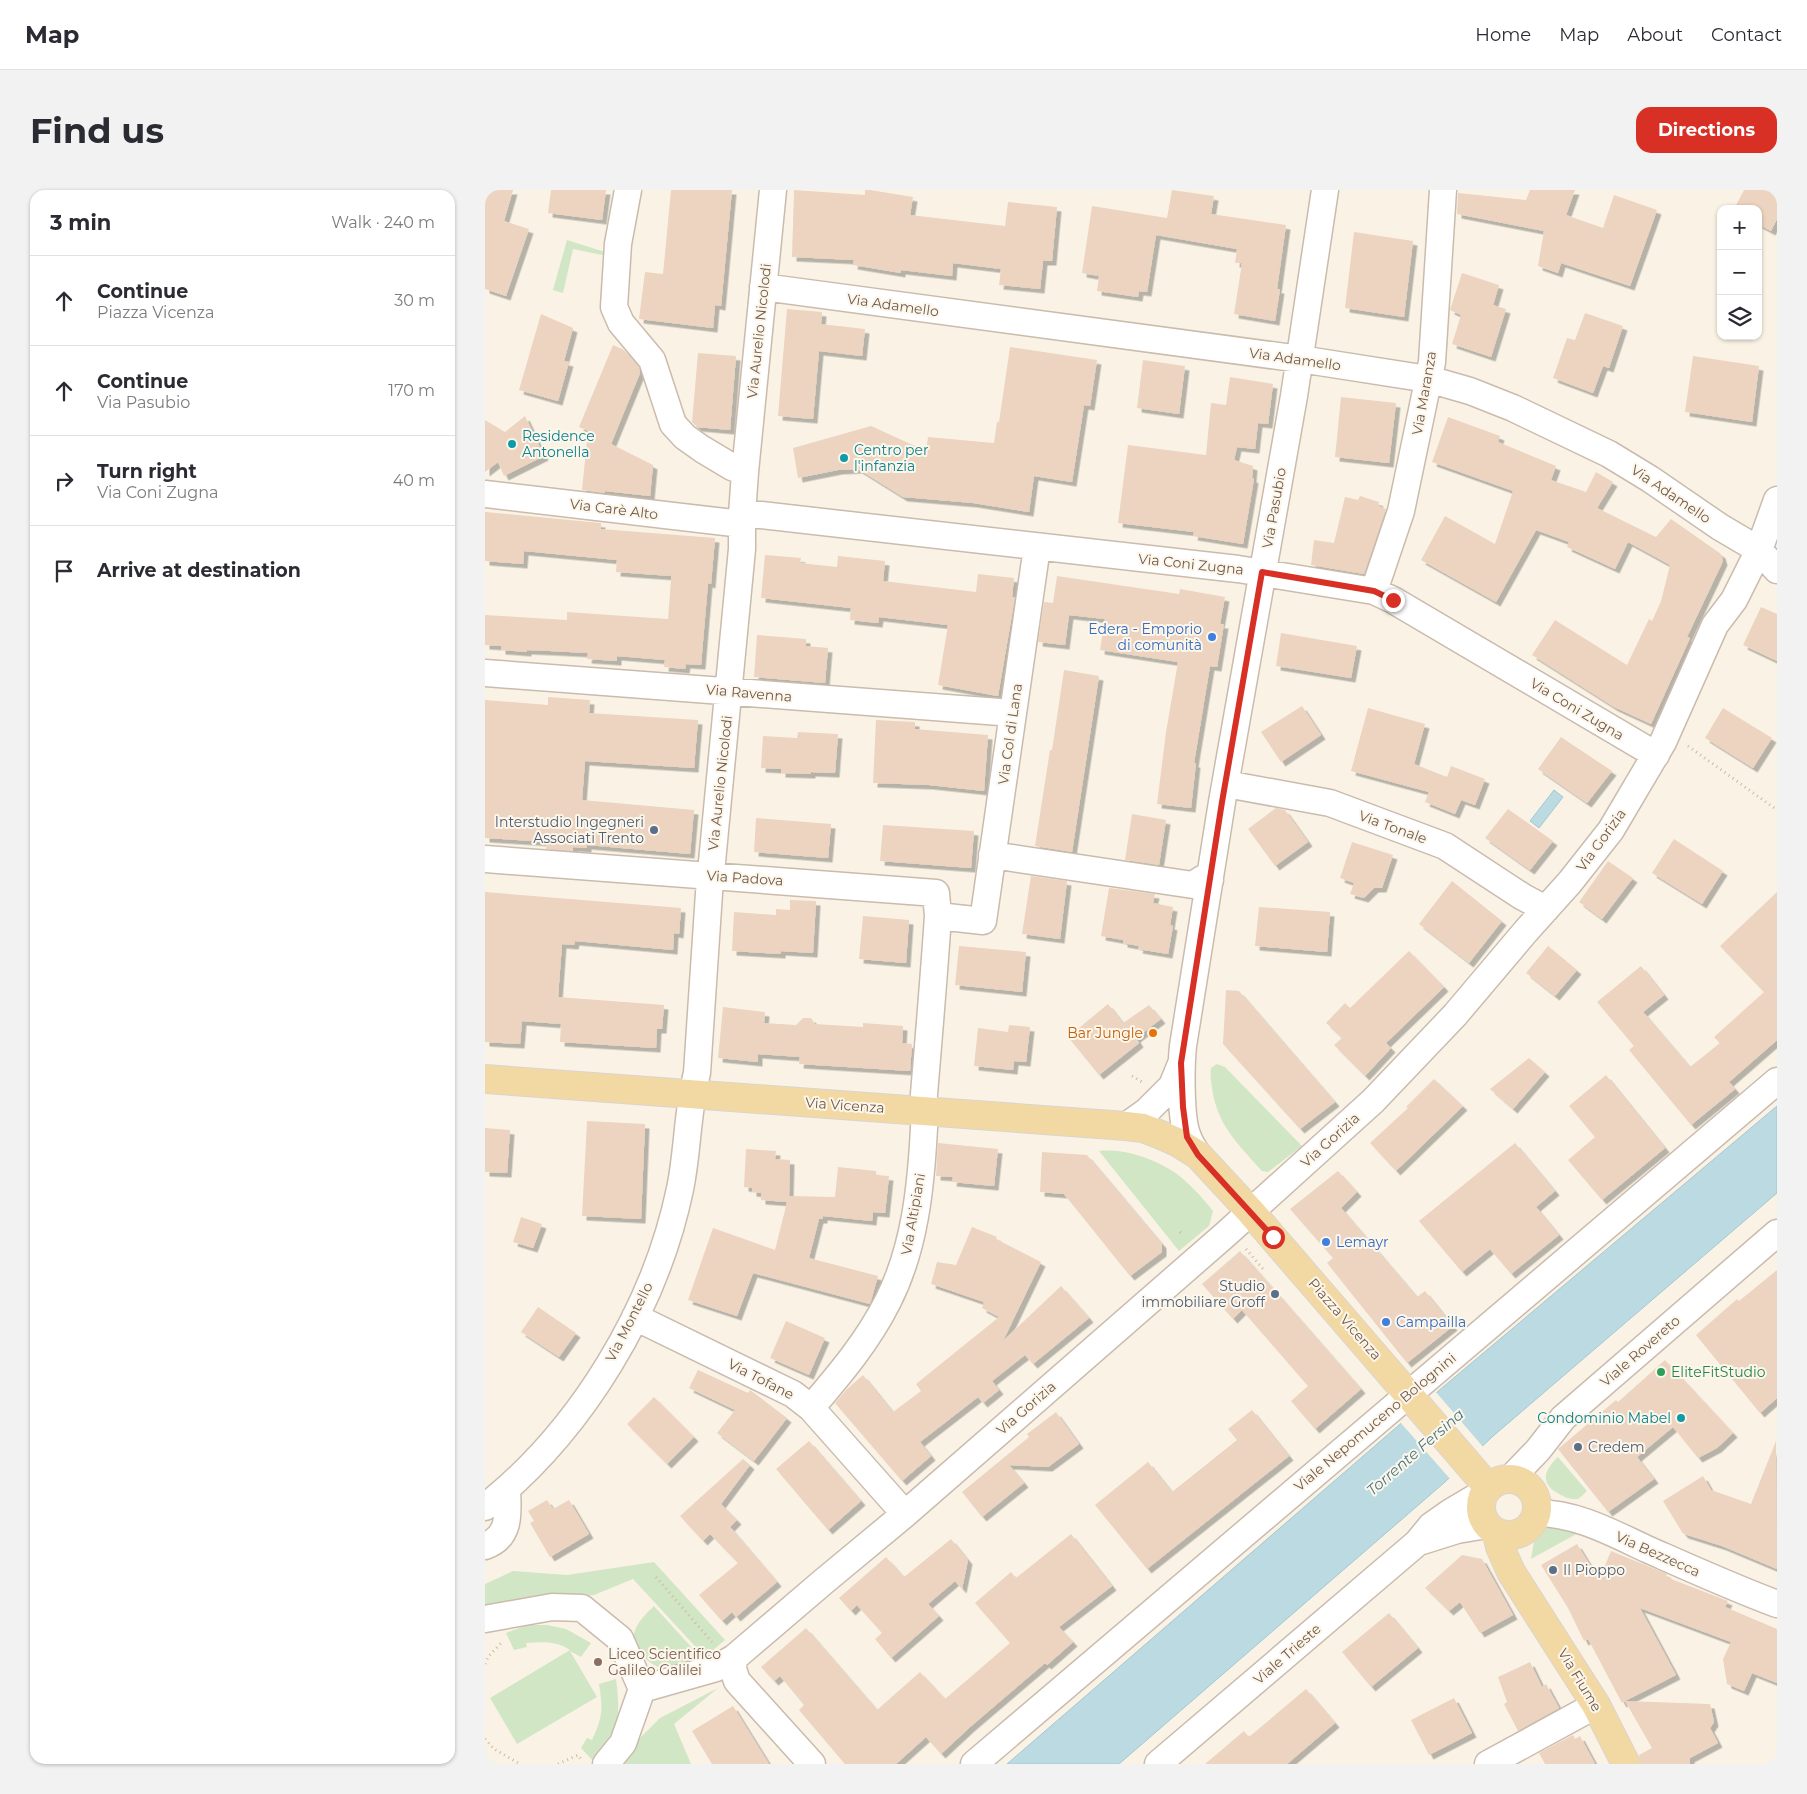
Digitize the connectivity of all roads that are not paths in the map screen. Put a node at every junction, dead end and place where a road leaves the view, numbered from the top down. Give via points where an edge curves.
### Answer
1 (628, 190) edge
2 (773, 190) edge
3 (1325, 190) edge
4 (1443, 190) edge
5 (763, 287) junction
6 (1300, 359) junction
7 (1429, 379) junction
8 (745, 472) junction
9 (485, 494) edge
10 (1777, 500) edge
11 (742, 520) junction
12 (1037, 546) junction
13 (1759, 550) junction
14 (1777, 570) edge
15 (1262, 572) junction
16 (1374, 591) junction
17 (485, 673) edge
18 (729, 691) junction
19 (1013, 714) junction
20 (1656, 755) junction
21 (1226, 784) junction
22 (992, 855) junction
23 (485, 858) edge
24 (711, 876) junction
25 (1210, 880) junction
26 (1546, 909) junction
27 (939, 916) junction
28 (1181, 1063) junction
29 (485, 1079) edge
30 (1777, 1081) edge
31 (692, 1094) junction
32 (925, 1111) junction
33 (1126, 1126) junction
34 (1198, 1155) junction
35 (1251, 1210) junction
36 (1777, 1233) edge
37 (635, 1317) junction
38 (1412, 1399) junction
39 (811, 1408) junction
40 (1494, 1486) junction
41 (507, 1490) junction
42 (485, 1507) edge
43 (905, 1514) junction
44 (1531, 1522) junction
45 (1492, 1529) junction
46 (1417, 1543) junction
47 (485, 1546) edge
48 (1529, 1598) junction
49 (1777, 1604) edge
50 (485, 1619) edge
51 (725, 1653) junction
52 (642, 1689) junction
53 (1596, 1705) junction
54 (606, 1764) edge
55 (812, 1764) edge
56 (974, 1764) edge
57 (1158, 1764) edge
58 (1488, 1764) edge
59 (1626, 1764) edge

1 - 8 street via 619,244 614,308 621,323 652,360 673,424 685,438
2 - 5 street, Via Aurelio Nicolodi
3 - 6 street, Via Pasubio
4 - 7 street, Via Maranza
5 - 6 street, Via Adamello
5 - 8 street, Via Aurelio Nicolodi
6 - 7 street, Via Adamello
6 - 15 street, Via Pasubio
7 - 13 street, Via Adamello via 1513,408 1609,454
7 - 16 street, Via Maranza via 1401,511
8 - 11 street, Via Aurelio Nicolodi
9 - 11 street, Via Carè Alto
10 - 13 street, Via Gorizia
11 - 12 street, Via Coni Zugna via 771,516
11 - 18 street, Via Aurelio Nicolodi
12 - 15 street, Via Coni Zugna
12 - 19 street, Via Col di Lana
13 - 14 street, Via Adamello
13 - 20 street, Via Gorizia via 1734,600 1715,625
15 - 16 street, Via Coni Zugna
15 - 21 street, Via Pasubio
16 - 20 street, Via Coni Zugna
17 - 18 street, Via Ravenna
18 - 19 street, Via Ravenna
18 - 24 street, Via Aurelio Nicolodi
19 - 22 street, Via Col di Lana
20 - 26 street, Via Gorizia via 1611,830
21 - 25 street, Via Pasubio
21 - 26 street, Via Tonale via 1331,803 1445,846 1523,898
22 - 25 street via 1193,885 1202,879
22 - 27 street, Via Col di Lana via 983,921
23 - 24 street, Via Padova
24 - 27 street, Via Padova via 936,893
24 - 31 street, Via Aurelio Nicolodi via 697,1073
25 - 28 street, Via Pasubio
26 - 35 street, Via Gorizia via 1455,1015 1373,1101
27 - 32 street
28 - 33 street, Via Pasubio via 1173,1086
28 - 34 street, Via Pasubio via 1187,1137
29 - 31 main road, Via Vicenza
30 - 38 street, Viale Nepomuceno Bolognini
31 - 32 main road, Via Vicenza
31 - 37 street, Via Montello via 679,1191 662,1252
32 - 33 main road, Via Vicenza
32 - 39 street, Via Altipiani via 919,1194 905,1260 874,1328
33 - 34 main road, Via Vicenza via 1161,1135
34 - 35 main road, Piazza Vicenza
35 - 38 main road, Piazza Vicenza
35 - 43 street, Via Gorizia
36 - 40 street, Viale Rovereto via 1563,1418 1538,1450
37 - 39 street, Via Tofane via 793,1394
37 - 41 street, Via Montello via 592,1393 562,1433
38 - 40 main road, Piazza Vicenza via 1470,1466
38 - 56 street, Viale Nepomuceno Bolognini
39 - 43 street, Via Tofane
40 - 44 main road, Piazza Vicenza via 1527,1484 1537,1501
40 - 45 main road via 1480,1503 1481,1512
40 - 46 street, Viale Trieste via 1431,1526
41 - 42 street, Via Montello
41 - 47 street via 505,1531
43 - 51 street, Via Gorizia
44 - 45 main road via 1509,1536
44 - 48 main road, Via Fiume via 1524,1547
44 - 49 street, Via Bezzecca via 1569,1517
45 - 46 street, Viale Trieste via 1457,1530
45 - 48 main road, Via Fiume via 1511,1572
46 - 57 street, Viale Trieste
48 - 53 main road, Via Fiume
50 - 52 street via 552,1607 583,1608 620,1639
51 - 52 street, Via Gorizia via 717,1668
51 - 55 street via 737,1681
52 - 54 street via 623,1742
53 - 58 street
53 - 59 main road, Via Fiume

